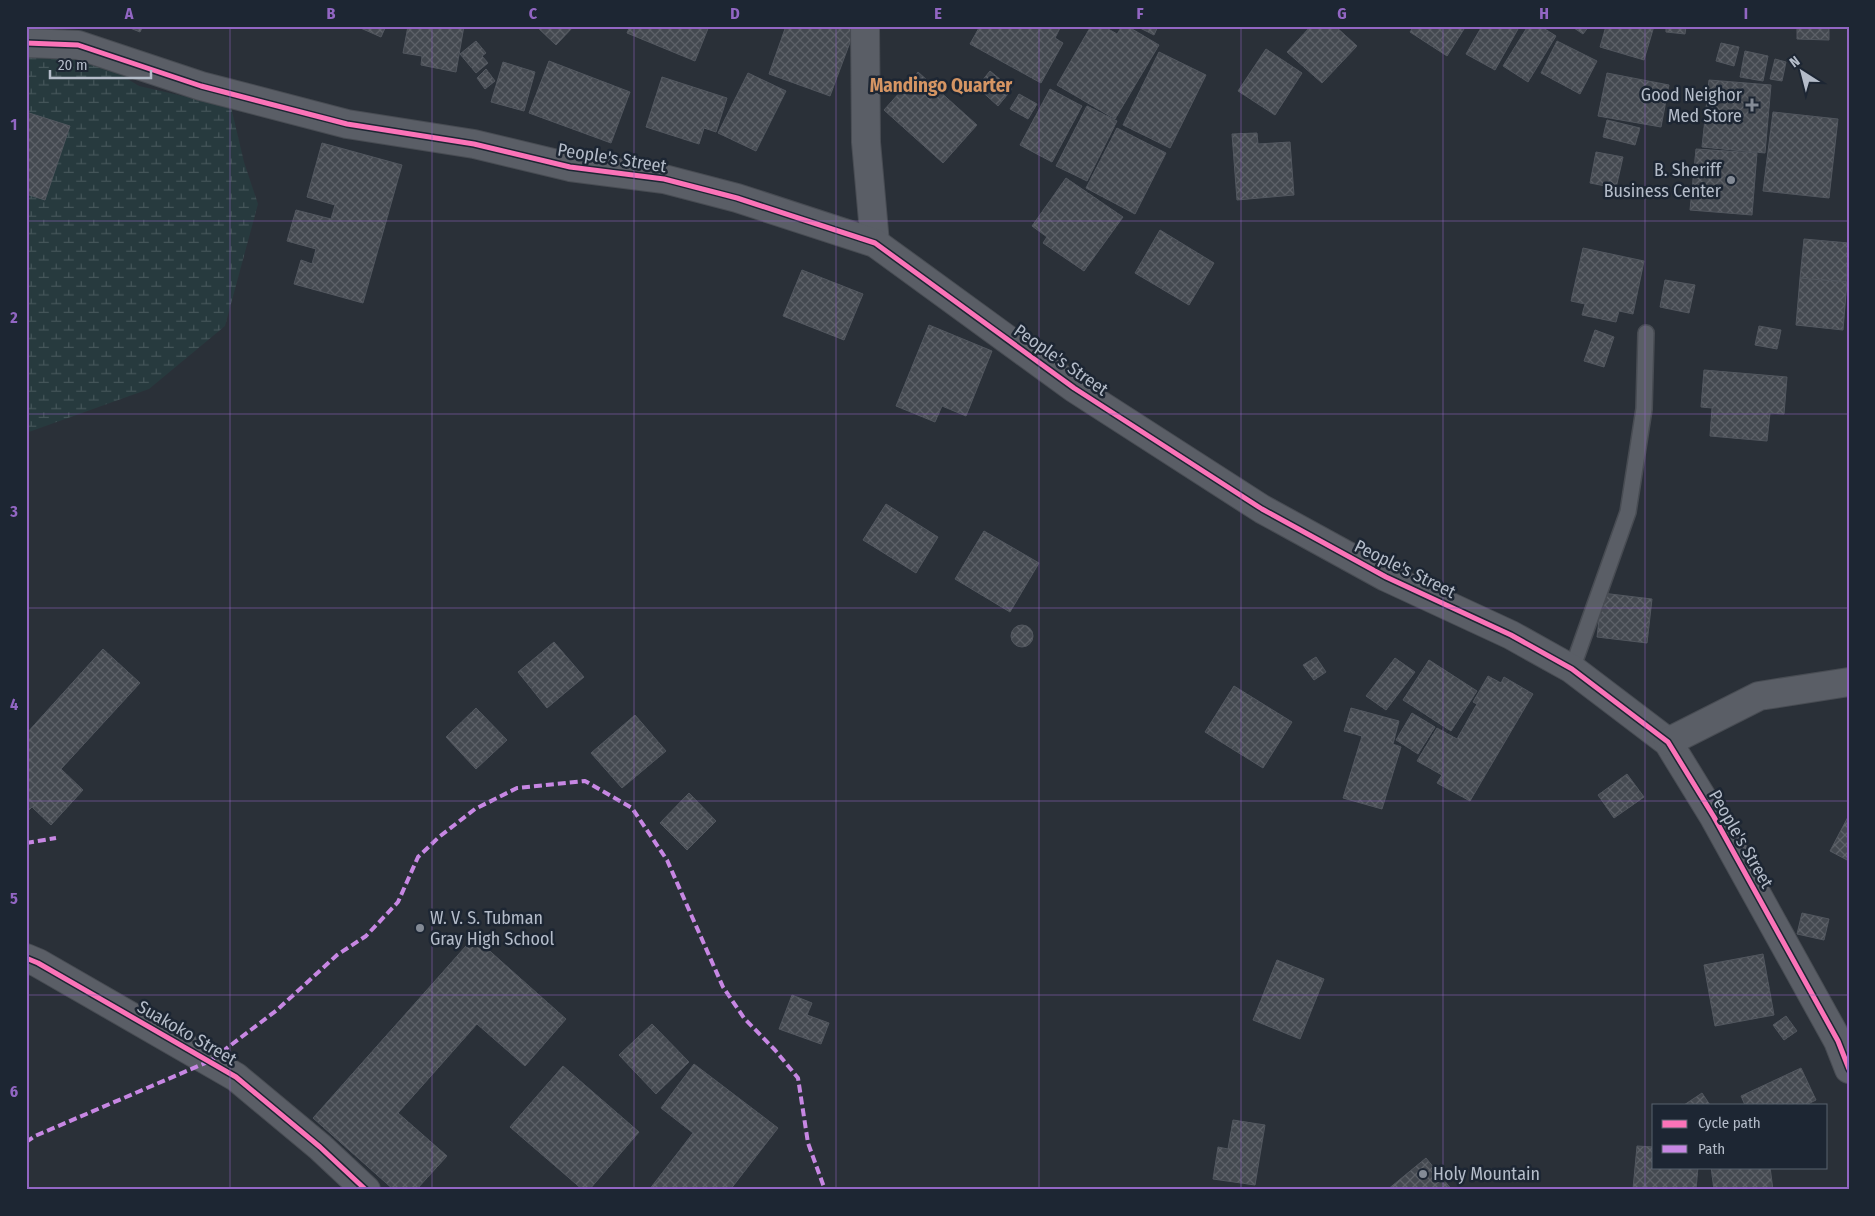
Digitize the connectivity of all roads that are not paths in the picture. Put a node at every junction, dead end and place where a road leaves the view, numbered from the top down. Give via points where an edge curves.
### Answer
1 (865, 26) edge
2 (26, 43) edge
3 (875, 244) junction
4 (1646, 333) dead end
5 (1572, 669) junction
6 (1849, 682) edge
7 (1668, 742) junction
8 (26, 958) edge
9 (1849, 1069) edge
10 (366, 1190) edge

1 - 3 street via 866,142
2 - 3 street, People's Street via 78,45 202,86 346,124 474,144 570,167 664,179 737,198
3 - 5 street, People's Street via 1074,388 1262,509 1386,577 1511,635
4 - 5 lane via 1644,409 1628,512
5 - 7 street, People's Street
6 - 7 street via 1759,696
7 - 9 street, People's Street via 1714,817 1834,1033
8 - 10 street, Suakoko Street via 236,1077 320,1146

